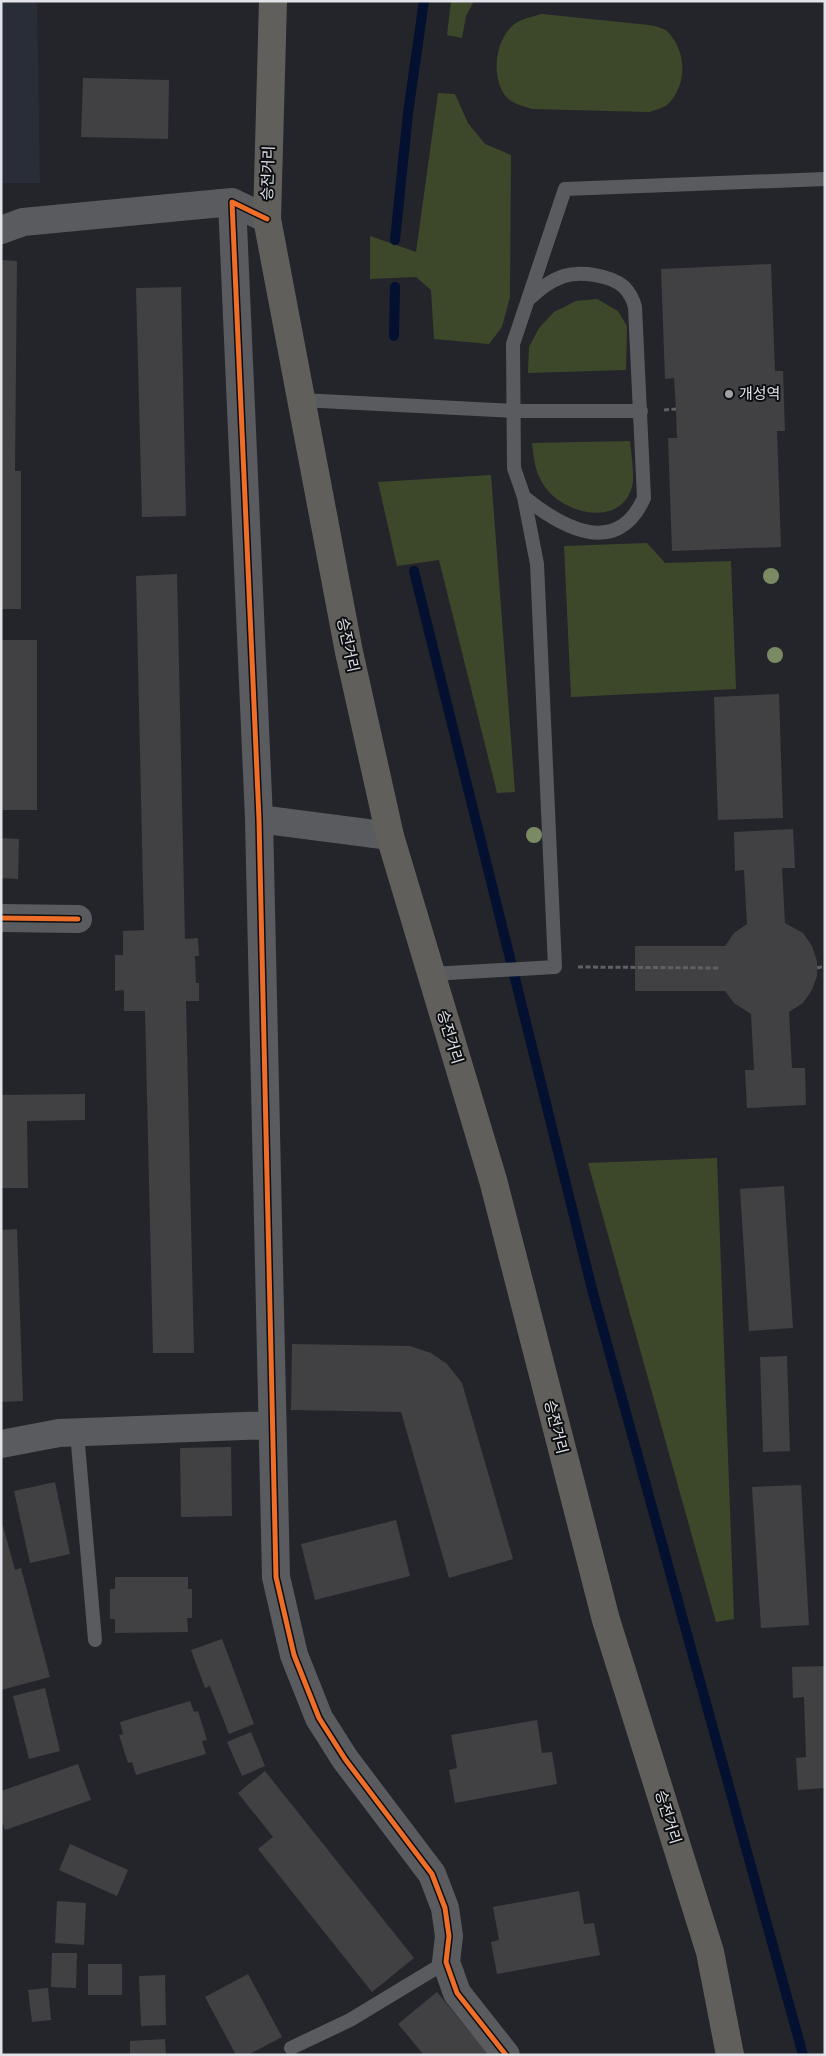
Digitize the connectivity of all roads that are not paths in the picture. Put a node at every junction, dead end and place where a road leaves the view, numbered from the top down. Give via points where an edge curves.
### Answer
1 (273, 1) edge
2 (825, 179) edge
3 (232, 202) junction
4 (266, 218) junction
5 (9, 223) edge
6 (528, 300) junction
7 (301, 400) junction
8 (513, 411) junction
9 (641, 411) junction
10 (524, 497) junction
11 (259, 819) junction
12 (390, 836) junction
13 (1, 918) edge
14 (78, 918) dead end
15 (432, 974) junction
16 (272, 1425) junction
17 (77, 1433) junction
18 (1, 1444) edge
19 (95, 1640) dead end
20 (446, 1962) junction
21 (291, 2048) dead end
22 (506, 2055) edge
23 (730, 2055) edge

1 - 4 main road, 승전거리
2 - 6 lane via 565,189
3 - 4 street
3 - 5 street
3 - 11 street
4 - 7 main road, 승전거리
6 - 8 lane via 513,344
6 - 9 lane via 546,284 565,276 600,277 622,286 632,296 636,307
7 - 8 lane
7 - 12 main road, 승전거리 via 348,652
8 - 9 lane
8 - 10 lane via 514,468
9 - 10 lane via 644,498 637,514 622,526 604,533 584,531 560,523
10 - 15 lane via 537,564 548,967
11 - 12 street
11 - 16 street
12 - 15 main road, 승전거리
13 - 14 street
15 - 23 main road, 승전거리 via 493,1180 606,1620 710,1952
16 - 17 street
16 - 20 street via 276,1577 294,1655 319,1718 432,1874 445,1908 449,1936
17 - 18 street via 59,1433
17 - 19 lane
20 - 21 lane via 350,2020
20 - 22 street via 457,1993

